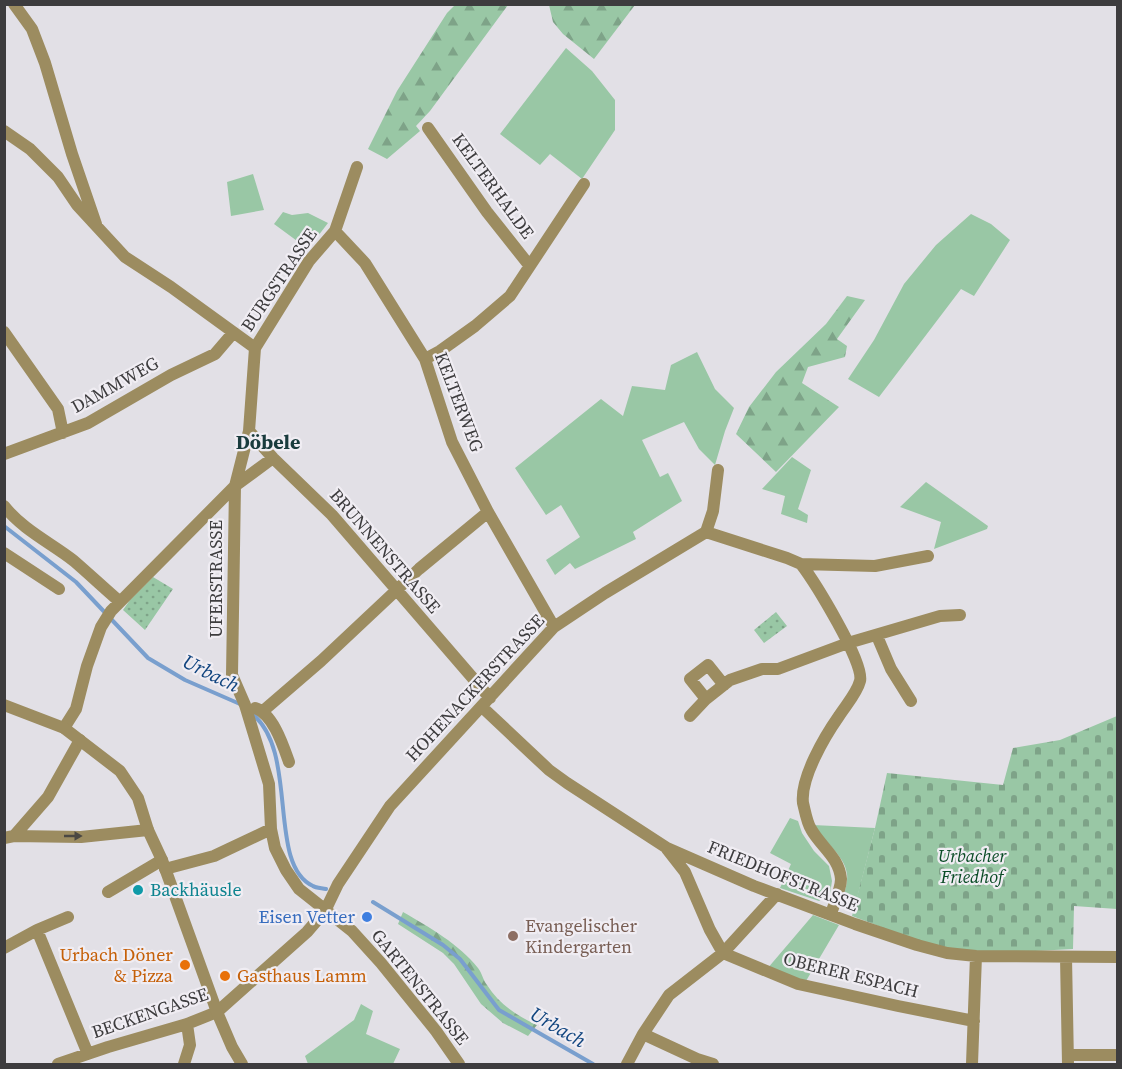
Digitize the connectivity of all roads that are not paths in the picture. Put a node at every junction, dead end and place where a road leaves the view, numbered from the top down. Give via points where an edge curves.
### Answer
1 (14, 4) edge
2 (428, 128) dead end
3 (4, 131) edge
4 (357, 167) dead end
5 (584, 184) dead end
6 (96, 225) junction
7 (334, 231) junction
8 (530, 265) junction
9 (4, 332) edge
10 (233, 333) junction
11 (255, 348) junction
12 (425, 359) junction
13 (249, 431) junction
14 (63, 433) junction
15 (4, 454) edge
16 (273, 458) junction
17 (718, 470) dead end
18 (235, 486) junction
19 (4, 506) edge
20 (488, 512) junction
21 (706, 532) junction
22 (4, 553) edge
23 (928, 556) dead end
24 (801, 564) junction
25 (59, 589) dead end
26 (396, 591) junction
27 (115, 606) junction
28 (960, 615) dead end
29 (554, 627) junction
30 (877, 636) junction
31 (848, 643) junction
32 (724, 685) junction
33 (706, 699) junction
34 (910, 701) dead end
35 (486, 702) junction
36 (4, 705) edge
37 (246, 709) junction
38 (263, 711) junction
39 (690, 716) dead end
40 (64, 728) junction
41 (80, 740) junction
42 (289, 762) dead end
43 (271, 829) junction
44 (148, 830) junction
45 (9, 837) edge
46 (667, 848) junction
47 (163, 865) junction
48 (108, 892) dead end
49 (777, 894) junction
50 (325, 910) junction
51 (831, 914) junction
52 (68, 917) dead end
53 (37, 930) junction
54 (4, 948) edge
55 (723, 952) junction
56 (976, 956) junction
57 (1066, 957) junction
58 (1118, 957) edge
59 (217, 1011) junction
60 (974, 1021) junction
61 (187, 1024) junction
62 (643, 1034) junction
63 (88, 1054) junction
64 (1117, 1055) edge
65 (1068, 1060) edge
66 (58, 1065) edge
67 (184, 1065) edge
68 (242, 1065) edge
69 (459, 1065) edge
70 (627, 1065) edge
71 (713, 1065) edge
72 (972, 1065) edge

1 - 6 street via 32,29 45,63
2 - 8 street, KELTERHALDE
3 - 6 street via 30,149 58,177
4 - 7 street, BURGSTRASSE
5 - 8 street, KELTERHALDE
6 - 10 street via 125,257
7 - 11 street, BURGSTRASSE via 309,261
7 - 12 street, KELTERWEG via 365,263
8 - 12 street, KELTERHALDE via 510,296 475,326
9 - 14 street via 58,409
10 - 11 street
10 - 14 street, DAMMWEG via 215,354
11 - 13 street, BURGSTRASSE
12 - 20 street, KELTERWEG via 452,442
13 - 16 street, BRUNNENSTRASSE
13 - 18 street, BURGSTRASSE
14 - 15 street, DAMMWEG
16 - 18 street, BURGSTRASSE
16 - 26 street, BRUNNENSTRASSE via 332,515
17 - 21 street
18 - 27 street, BURGSTRASSE
18 - 37 street, UFERSTRASSE via 232,675
19 - 27 street via 24,526 73,561
20 - 26 street
20 - 29 street, KELTERWEG
21 - 24 street
21 - 29 street, HOHENACKERSTRASSE
22 - 25 street
23 - 24 street via 875,566
24 - 31 street
26 - 35 street, BRUNNENSTRASSE
26 - 38 street
27 - 40 street, BURGSTRASSE via 101,627 76,709
28 - 30 street via 940,616
29 - 35 street, HOHENACKERSTRASSE
30 - 31 street
30 - 34 street
31 - 32 street
31 - 51 street via 861,679 809,770 803,801 810,828 835,858 841,881
32 - 33 street
32 - 33 street via 708,665 690,679
33 - 39 street
35 - 46 street, FRIEDHOFSTRASSE via 558,776
35 - 50 street, HOHENACKERSTRASSE via 390,806
36 - 40 street
37 - 38 street
37 - 43 street, UFERSTRASSE via 269,784
38 - 42 street
40 - 41 street
41 - 44 street via 120,771 138,798
41 - 45 street via 48,797
43 - 47 street via 214,856
43 - 50 street, UFERSTRASSE via 286,870 299,889
45 -> 44 street via 81,837
44 - 47 street
46 - 49 street, FRIEDHOFSTRASSE
46 - 55 street via 685,872
47 - 48 street
47 - 59 street
49 - 51 street, FRIEDHOFSTRASSE
49 - 55 street
50 - 59 street, BECKENGASSE via 299,939
50 - 69 street, GARTENSTRASSE via 381,963
51 - 56 street, FRIEDHOFSTRASSE via 917,945
52 - 53 street
53 - 54 street
53 - 63 street
55 - 60 street, OBERER ESPACH via 798,984
55 - 62 street via 669,995
56 - 57 street, FRIEDHOFSTRASSE
56 - 60 street
57 - 58 street, FRIEDHOFSTRASSE
57 - 65 street
59 - 61 street, BECKENGASSE
59 - 68 street
60 - 72 street
61 - 63 street, BECKENGASSE
61 - 67 street via 190,1045
62 - 70 street
62 - 71 street
63 - 66 street, BECKENGASSE
64 - 65 street

